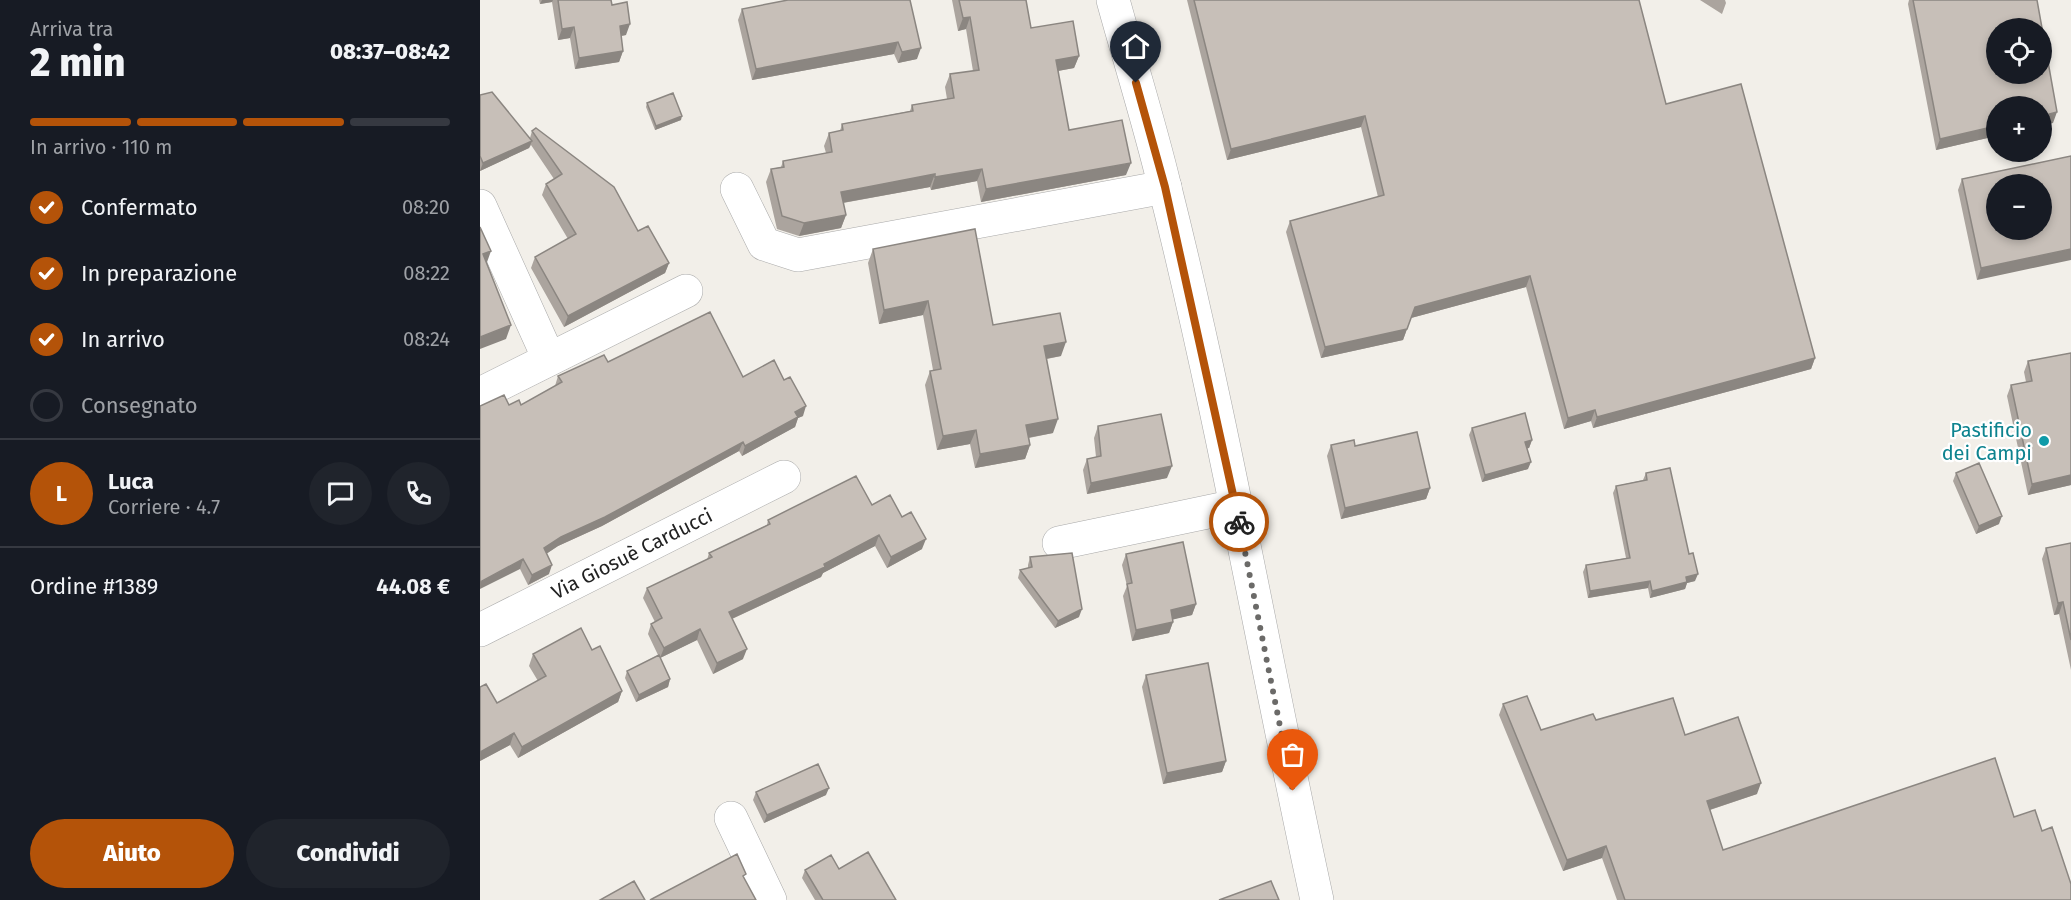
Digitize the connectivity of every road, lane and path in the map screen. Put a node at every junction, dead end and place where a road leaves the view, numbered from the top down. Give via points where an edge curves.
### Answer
1 (1113, 0) edge
2 (1165, 187) junction
3 (737, 189) dead end
4 (480, 206) edge
5 (686, 291) dead end
6 (549, 359) junction
7 (480, 394) edge
8 (784, 477) dead end
9 (1236, 506) junction
10 (1059, 543) dead end
11 (480, 630) edge
12 (731, 818) dead end
13 (770, 900) edge
14 (1317, 900) edge

1 - 2 street
2 - 3 street via 798,255 764,244
2 - 9 street
4 - 6 street
5 - 6 street
6 - 7 street
8 - 11 street, Via Giosuè Carducci
9 - 10 street
9 - 14 street
12 - 13 street

